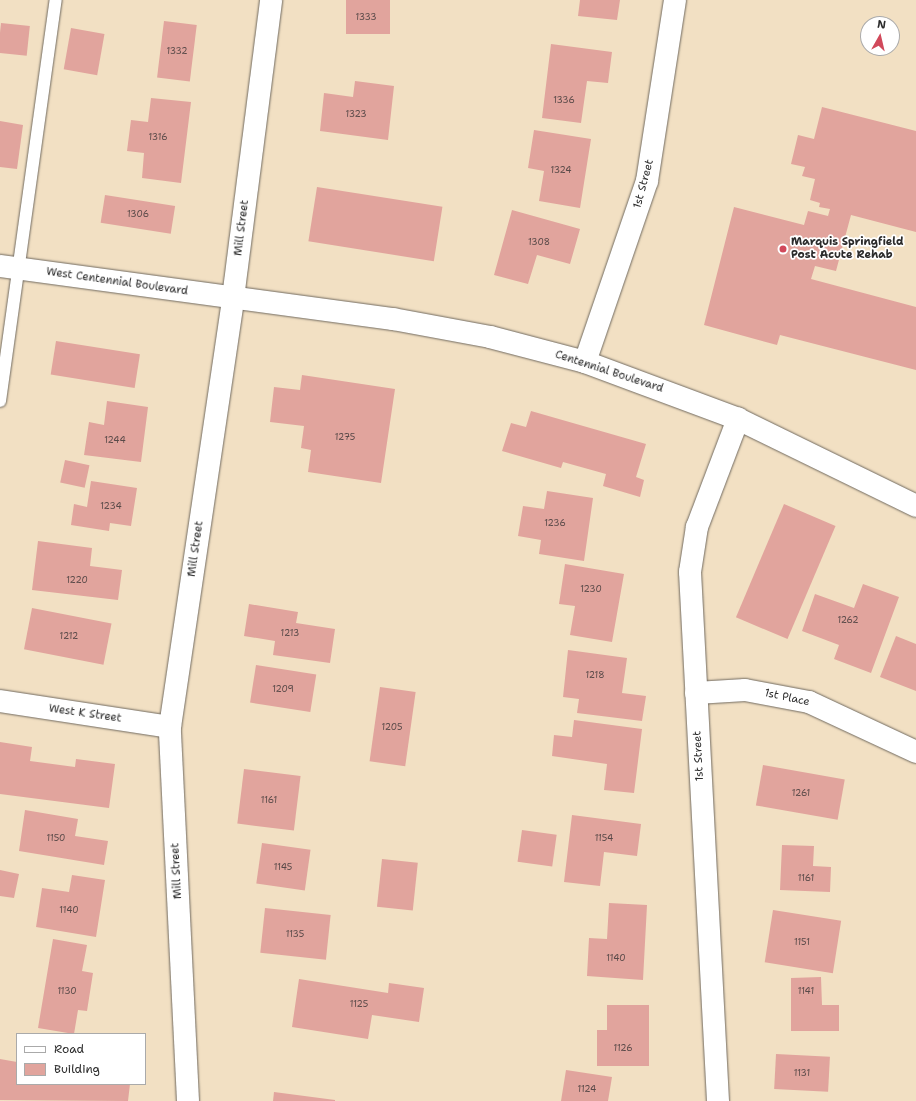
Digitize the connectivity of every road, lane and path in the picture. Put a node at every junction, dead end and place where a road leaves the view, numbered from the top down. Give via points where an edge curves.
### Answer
1 (56, 0) edge
2 (271, 0) edge
3 (676, 0) edge
4 (10, 268) edge
5 (233, 298) junction
6 (585, 362) junction
7 (0, 402) edge
8 (738, 419) junction
9 (916, 506) edge
10 (696, 693) junction
11 (0, 701) edge
12 (170, 727) junction
13 (916, 752) edge
14 (188, 1101) edge
15 (718, 1101) edge

1 - 4 lane
2 - 5 street, Mill Street
3 - 6 street, 1st Street via 664,89 647,181
4 - 5 street, West Centennial Boulevard
4 - 7 lane
5 - 6 street, Centennial Boulevard via 393,319 490,337
5 - 12 street, Mill Street
6 - 8 street, Centennial Boulevard
8 - 9 street, Centennial Boulevard
8 - 10 street, 1st Street via 697,527 690,572
10 - 13 street, 1st Place via 745,690 810,702
10 - 15 street, 1st Street
11 - 12 street, West K Street
12 - 14 street, Mill Street

